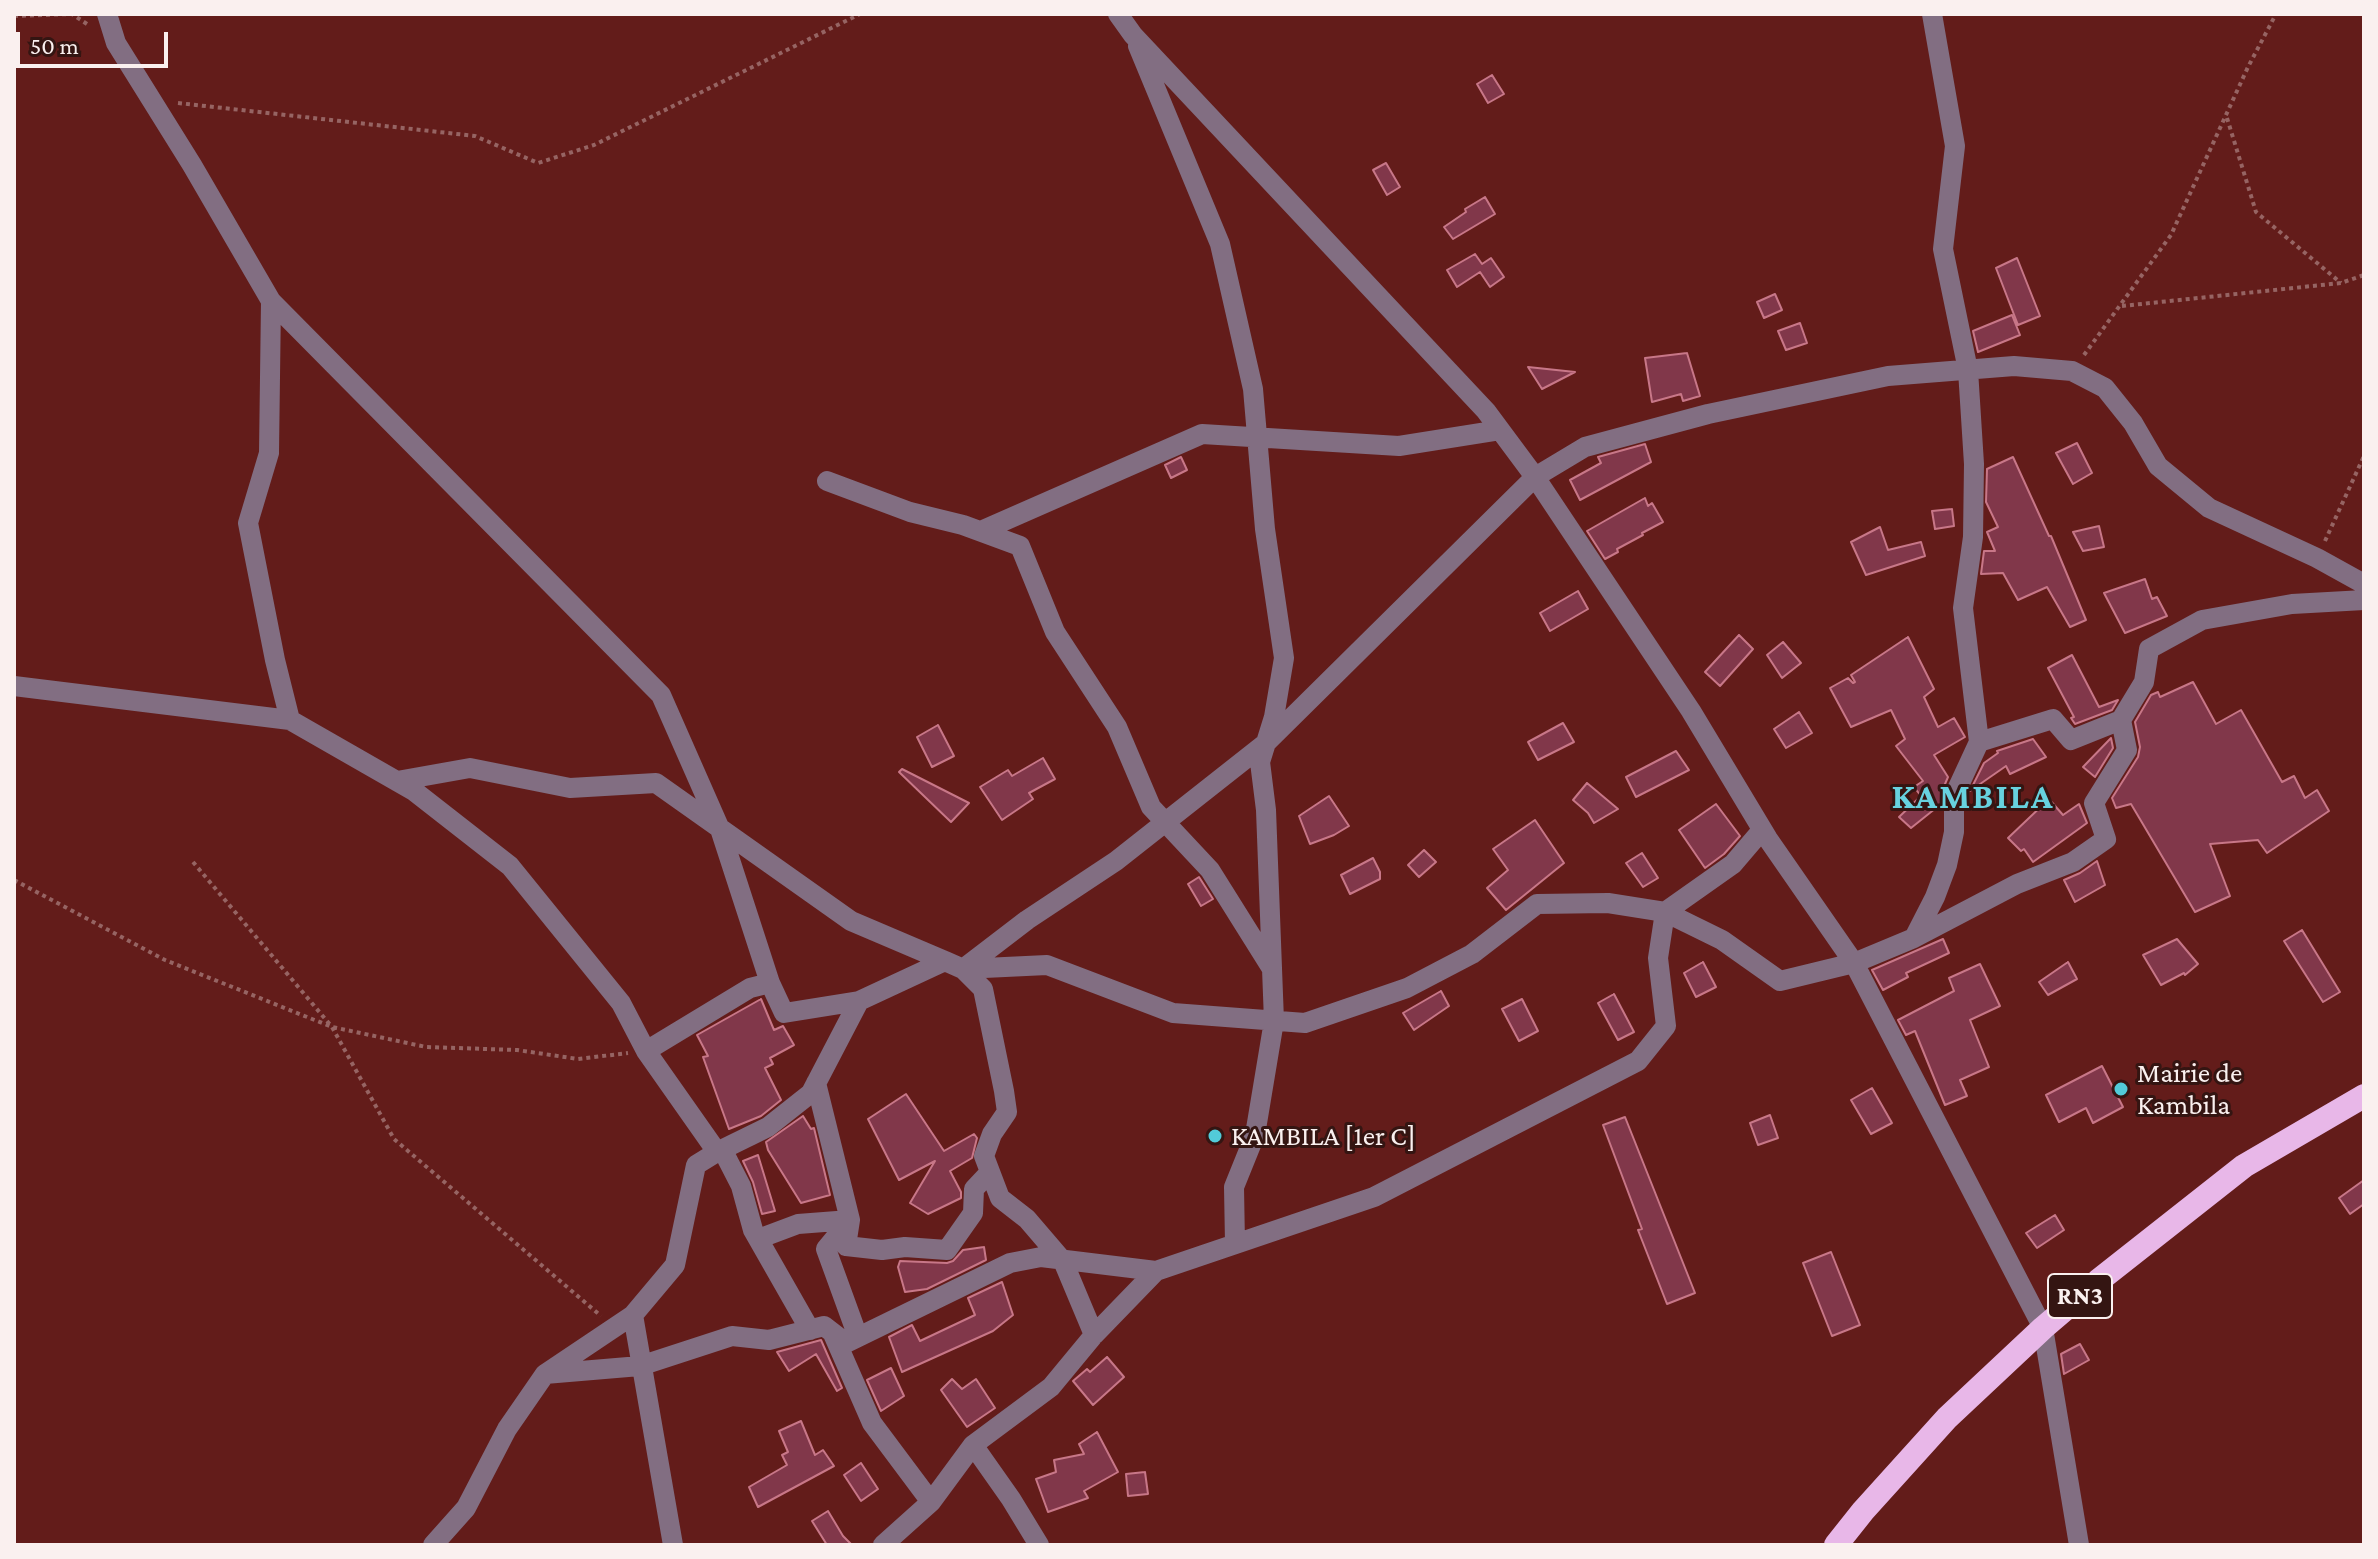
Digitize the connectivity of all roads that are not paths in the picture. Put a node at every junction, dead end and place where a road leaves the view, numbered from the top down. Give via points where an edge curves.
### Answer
1 (107, 14) edge
2 (1118, 14) edge
3 (1932, 14) edge
4 (1133, 35) junction
5 (271, 301) junction
6 (1968, 370) junction
7 (1500, 430) junction
8 (1258, 436) junction
9 (1535, 477) junction
10 (827, 481) dead end
11 (981, 531) junction
12 (2364, 584) edge
13 (2364, 600) edge
14 (14, 686) edge
15 (290, 720) junction
16 (2121, 720) junction
17 (1267, 742) junction
18 (1979, 742) junction
19 (397, 781) junction
20 (1165, 822) junction
21 (720, 829) junction
22 (1762, 830) junction
23 (1665, 912) junction
24 (1914, 938) junction
25 (1854, 963) junction
26 (954, 965) junction
27 (1272, 969) junction
28 (770, 983) junction
29 (859, 1001) junction
30 (1274, 1021) junction
31 (646, 1051) junction
32 (816, 1083) junction
33 (2364, 1096) edge
34 (719, 1151) junction
35 (990, 1172) junction
36 (850, 1220) junction
37 (758, 1239) junction
38 (1235, 1244) junction
39 (1063, 1261) junction
40 (1156, 1271) junction
41 (633, 1315) junction
42 (2043, 1328) junction
43 (810, 1330) junction
44 (832, 1332) junction
45 (1094, 1335) junction
46 (858, 1337) junction
47 (640, 1366) junction
48 (545, 1374) junction
49 (973, 1445) junction
50 (931, 1502) junction
51 (666, 1515) junction
52 (433, 1545) edge
53 (660, 1545) edge
54 (673, 1545) edge
55 (883, 1545) edge
56 (1039, 1545) edge
57 (1836, 1545) edge
58 (2079, 1545) edge

1 - 5 street via 116,43
2 - 4 street
3 - 6 street via 1955,146 1943,249
4 - 7 street
4 - 8 street via 1220,244 1253,389
5 - 15 street via 269,453 248,523
5 - 21 street via 661,695
6 - 9 street via 1888,376 1708,414 1585,447
6 - 12 street via 2014,366 2072,371 2105,388 2158,466 2209,508
6 - 18 street via 1973,537 1963,608
7 - 8 street via 1399,446
7 - 9 street
8 - 11 street via 1202,434
8 - 17 street via 1284,658
9 - 17 street
9 - 22 street via 1691,711
10 - 11 street
11 - 20 street via 1020,546 1055,632 1117,727 1151,807
13 - 16 street via 2292,604 2202,620 2149,649 2144,682
14 - 15 street
15 - 19 street
16 - 18 street via 2071,740 2053,719
16 - 24 street via 2127,750 2094,803 2106,839 2073,862 2017,884
17 - 20 street
17 - 27 street via 1260,762
18 - 24 street via 1954,796 1947,865
19 - 21 street via 470,768 570,788 656,783
19 - 31 street via 510,866 621,1003
20 - 26 street via 1116,861
20 - 27 street via 1210,870
21 - 26 street via 851,921
21 - 28 street
22 - 23 street via 1733,864
22 - 25 street
23 - 25 street via 1722,940 1780,981
23 - 30 street via 1608,903 1537,904 1472,954 1407,988 1305,1023
23 - 38 street via 1658,958 1666,1026 1638,1061 1374,1197
24 - 25 street
25 - 42 street
26 - 29 street
26 - 30 street via 1047,965 1173,1013
26 - 35 street via 983,989 1004,1091 1007,1112 984,1156
27 - 30 street
28 - 29 street via 784,1013
28 - 31 street via 750,988
29 - 32 street
30 - 38 street via 1255,1135 1234,1187
31 - 34 street
32 - 34 street via 768,1127
32 - 36 street
33 - 42 highway, RN3 via 2244,1166
34 - 37 street via 741,1186
34 - 41 street via 696,1165 675,1265
35 - 36 street via 974,1189 973,1213 947,1250 846,1246
35 - 39 street via 1000,1198 1027,1219
36 - 37 street via 798,1224
36 - 46 street via 826,1249
37 - 43 street
38 - 40 street
39 - 40 street
39 - 45 street
39 - 46 street via 1041,1257 1010,1263
40 - 45 street
41 - 47 street
41 - 48 street
42 - 57 highway, RN3 via 1947,1418
42 - 58 street
43 - 44 street via 824,1326
43 - 47 street via 769,1340 732,1336
44 - 46 street via 846,1343
44 - 50 street via 872,1423
45 - 49 street via 1051,1387
47 - 48 street
47 - 51 street
48 - 52 street via 507,1429 466,1508
49 - 50 street
49 - 56 street
50 - 55 street
51 - 53 street
51 - 54 street

